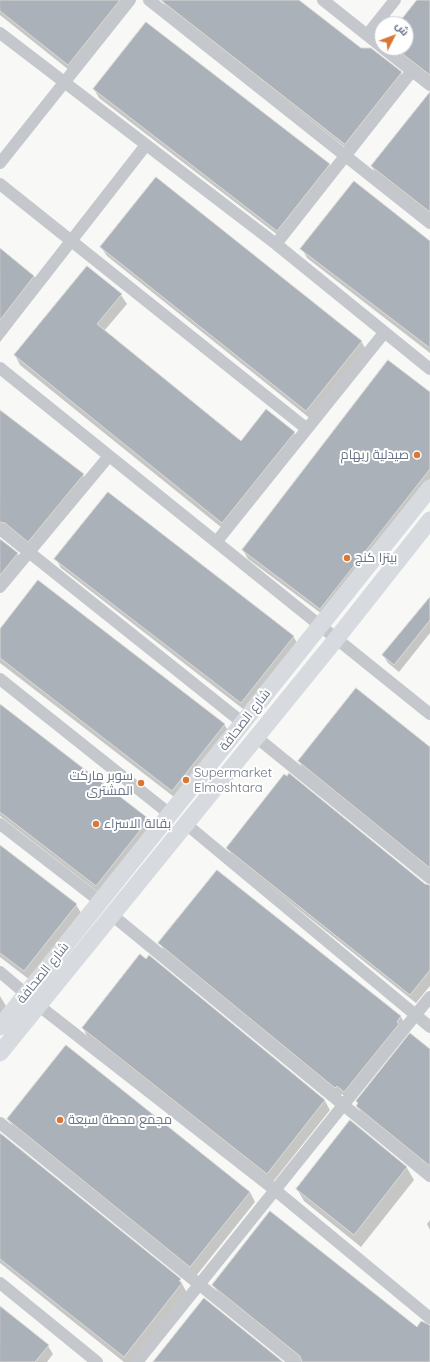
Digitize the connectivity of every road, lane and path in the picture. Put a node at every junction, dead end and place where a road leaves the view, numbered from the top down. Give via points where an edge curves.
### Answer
1 (130, 0) edge
2 (149, 0) edge
3 (324, 0) edge
4 (395, 0) edge
5 (0, 33) edge
6 (367, 35) junction
7 (374, 41) edge
8 (393, 56) edge
9 (412, 71) junction
10 (64, 84) junction
11 (430, 85) edge
12 (146, 145) junction
13 (346, 156) junction
14 (0, 163) edge
15 (0, 184) edge
16 (430, 223) edge
17 (72, 240) junction
18 (276, 244) junction
19 (0, 332) edge
20 (384, 333) junction
21 (0, 368) edge
22 (430, 369) edge
23 (307, 429) junction
24 (109, 456) junction
25 (430, 488) edge
26 (430, 520) edge
27 (0, 529) edge
28 (216, 541) junction
29 (29, 552) junction
30 (0, 587) edge
31 (320, 626) junction
32 (337, 638) junction
33 (0, 679) edge
34 (430, 714) edge
35 (243, 723) junction
36 (256, 737) junction
37 (171, 815) junction
38 (0, 824) edge
39 (186, 824) junction
40 (430, 878) edge
41 (101, 902) junction
42 (112, 915) junction
43 (0, 972) edge
44 (430, 997) edge
45 (32, 999) junction
46 (416, 1015) junction
47 (430, 1026) edge
48 (0, 1027) edge
49 (0, 1053) edge
50 (343, 1106) junction
51 (0, 1123) edge
52 (430, 1176) edge
53 (275, 1190) junction
54 (0, 1283) edge
55 (199, 1285) junction
56 (430, 1318) edge
57 (97, 1362) edge
58 (137, 1362) edge
59 (295, 1362) edge

1 - 10 street
2 - 13 street
3 - 6 street
4 - 6 street
5 - 10 street
6 - 7 street
8 - 9 street
9 - 11 street
9 - 13 street
10 - 12 street
10 - 14 street
12 - 17 street
12 - 18 street
13 - 16 street
13 - 18 street
15 - 17 street
17 - 19 street
17 - 23 street
18 - 20 street
20 - 22 street
20 - 23 street
21 - 24 street
23 - 28 street
24 - 28 street
24 - 29 street
25 - 31 main road, شارع الصحافة
26 - 32 main road, شارع الصحافة
27 - 29 street
28 - 31 street
29 - 30 street
29 - 35 street
31 - 32 street
31 - 35 main road, شارع الصحافة
32 - 34 street
32 - 36 main road, شارع الصحافة
33 - 37 street
35 - 37 main road, شارع الصحافة
36 - 39 main road, شارع الصحافة
36 - 40 street
37 - 41 main road, شارع الصحافة
38 - 41 street
39 - 42 main road, شارع الصحافة
39 - 46 street
41 - 45 main road, شارع الصحافة
42 - 45 main road, شارع الصحافة
42 - 50 street
43 - 45 street
44 - 46 street
45 - 48 main road, شارع الصحافة
45 - 49 main road, شارع الصحافة
45 - 53 street
46 - 47 street
46 - 50 street
50 - 52 street
50 - 53 street
51 - 55 street
53 - 55 street
53 - 56 street
54 - 57 street
55 - 58 street
55 - 59 street

